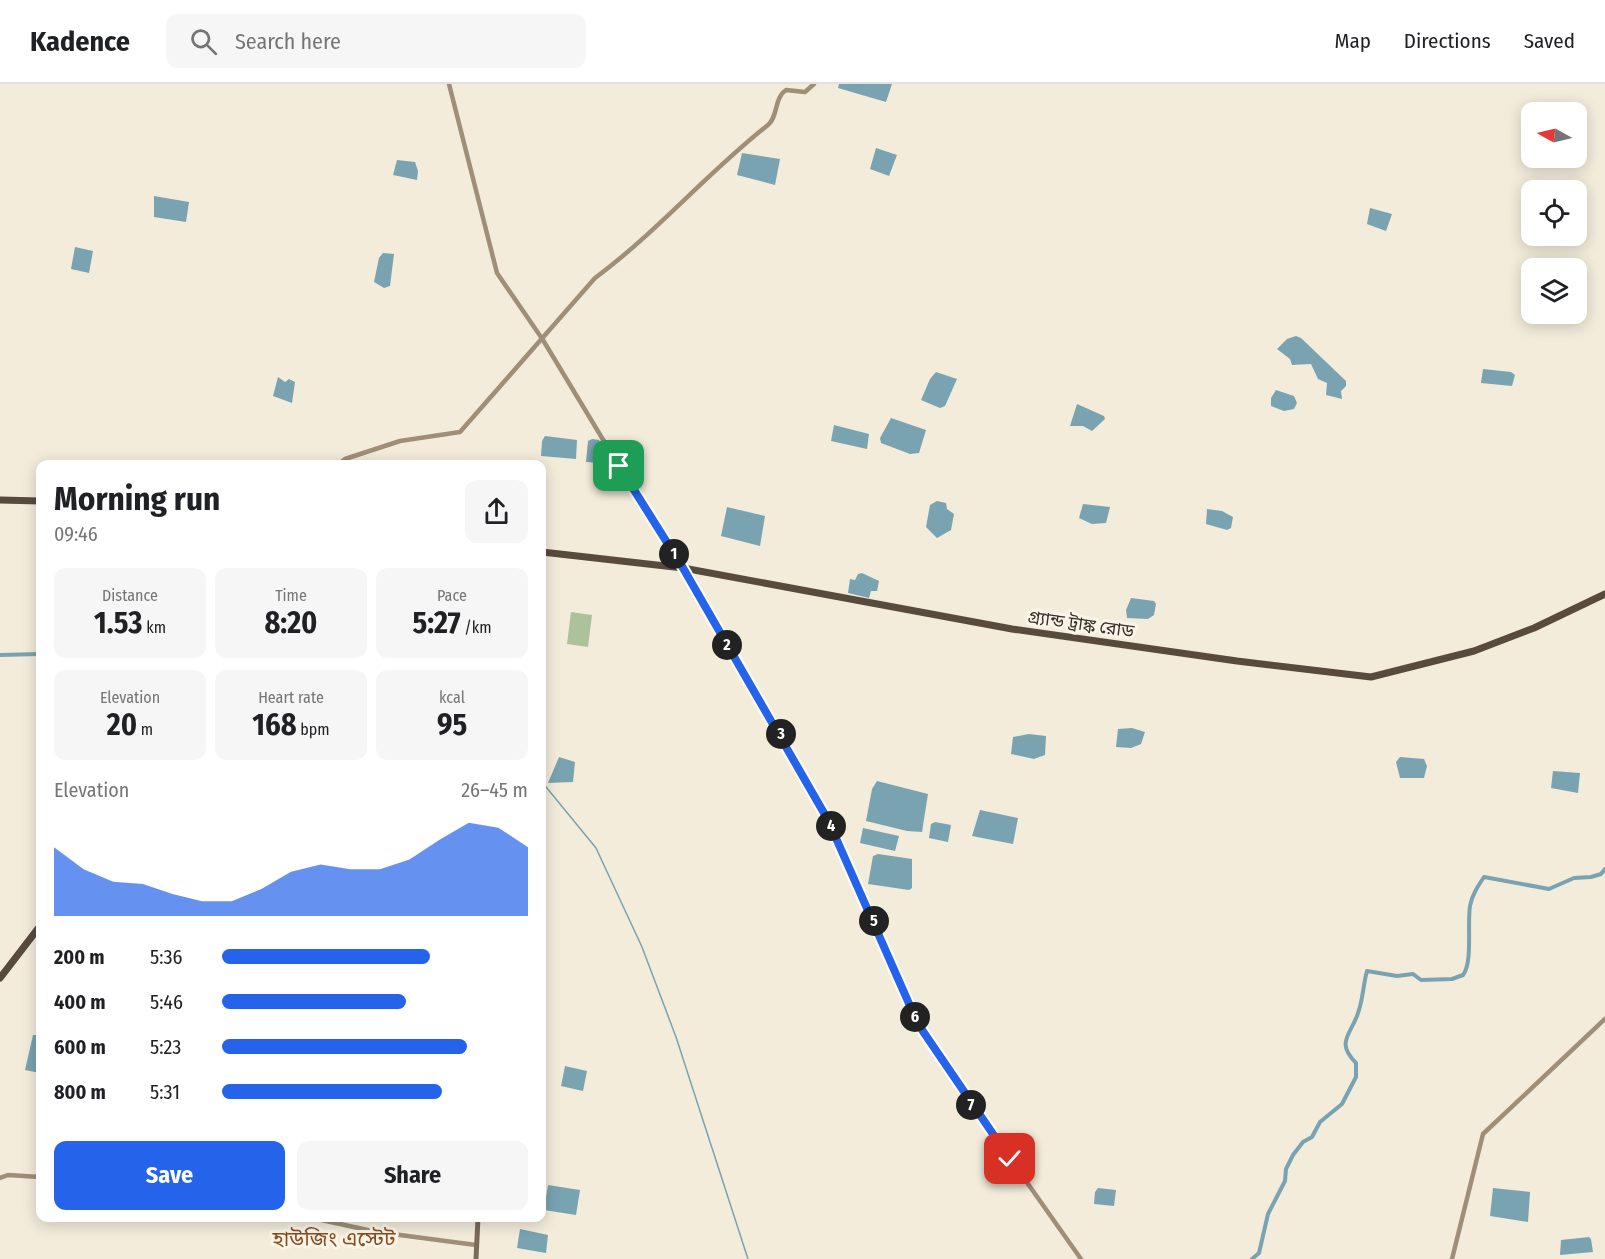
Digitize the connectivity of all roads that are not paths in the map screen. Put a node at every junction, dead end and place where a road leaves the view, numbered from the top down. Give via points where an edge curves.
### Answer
1 (449, 84) edge
2 (814, 84) edge
3 (543, 340) junction
4 (344, 460) edge
5 (0, 500) edge
6 (36, 501) edge
7 (546, 552) edge
8 (683, 568) junction
9 (1605, 594) edge
10 (36, 931) edge
11 (0, 978) edge
12 (1605, 1019) edge
13 (36, 1177) edge
14 (0, 1178) edge
15 (331, 1222) edge
16 (478, 1222) edge
17 (476, 1245) junction
18 (476, 1259) edge
19 (1081, 1259) edge
20 (1452, 1259) edge

1 - 3 main road via 497,273
2 - 3 main road via 805,92 786,90 780,94 770,124 595,278
3 - 4 main road via 460,432 400,441
3 - 8 main road
5 - 6 highway
7 - 8 highway, গ্র্যান্ড ট্রাঙ্ক রোড
8 - 9 highway, গ্র্যান্ড ট্রাঙ্ক রোড via 1012,629 1371,677 1474,651
8 - 19 main road via 828,820 918,1024 967,1100
10 - 11 highway
12 - 20 main road via 1483,1134
13 - 14 main road
15 - 17 main road
16 - 17 main road
17 - 18 main road

